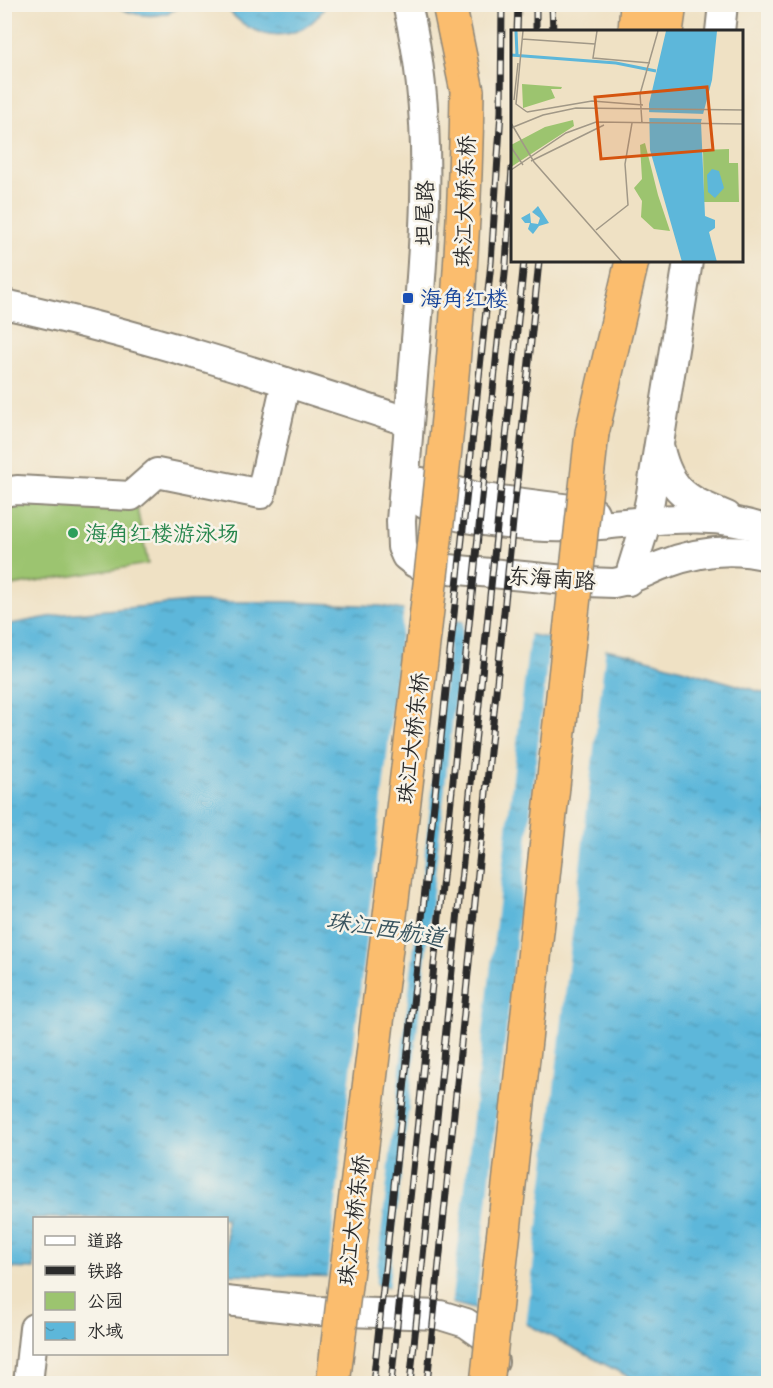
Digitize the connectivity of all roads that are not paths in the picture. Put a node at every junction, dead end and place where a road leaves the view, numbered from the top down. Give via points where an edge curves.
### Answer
1 (407, 4) edge
2 (449, 4) edge
3 (462, 4) edge
4 (637, 4) edge
5 (670, 4) edge
6 (723, 4) edge
7 (634, 30) edge
8 (666, 30) edge
9 (720, 30) edge
10 (467, 91) junction
11 (610, 262) edge
12 (632, 262) edge
13 (688, 262) edge
14 (4, 304) edge
15 (286, 382) junction
16 (409, 422) junction
17 (592, 433) junction
18 (659, 444) junction
19 (404, 475) junction
20 (4, 492) edge
21 (646, 520) junction
22 (740, 522) junction
23 (768, 530) edge
24 (768, 556) edge
25 (628, 581) junction
26 (228, 1301) edge
27 (33, 1337) edge
28 (28, 1383) edge
29 (333, 1383) edge
30 (486, 1383) edge
31 (496, 1383) edge

1 - 16 street, 坦尾路 via 420,75 425,186 422,275
2 - 10 highway
3 - 10 highway
4 - 7 highway
5 - 8 highway
6 - 9 street
10 - 29 highway, 珠江大桥东桥, bridge via 463,239 447,424
11 - 17 highway
12 - 17 highway
13 - 18 street
14 - 15 street via 63,317
15 - 16 street
15 - 20 street via 261,494 157,473 131,496
16 - 19 street, 东海南路
17 - 30 highway, bridge
18 - 21 street
18 - 22 street via 669,478 677,488 690,499
19 - 21 street via 456,493
19 - 25 street, 东海南路 via 402,547 416,563 473,573 586,582
21 - 22 street
21 - 25 street
22 - 23 street
24 - 25 street, 东海南路 via 721,550 684,556
26 - 31 street via 316,1311 440,1316 466,1323 486,1337 497,1371
27 - 28 street

